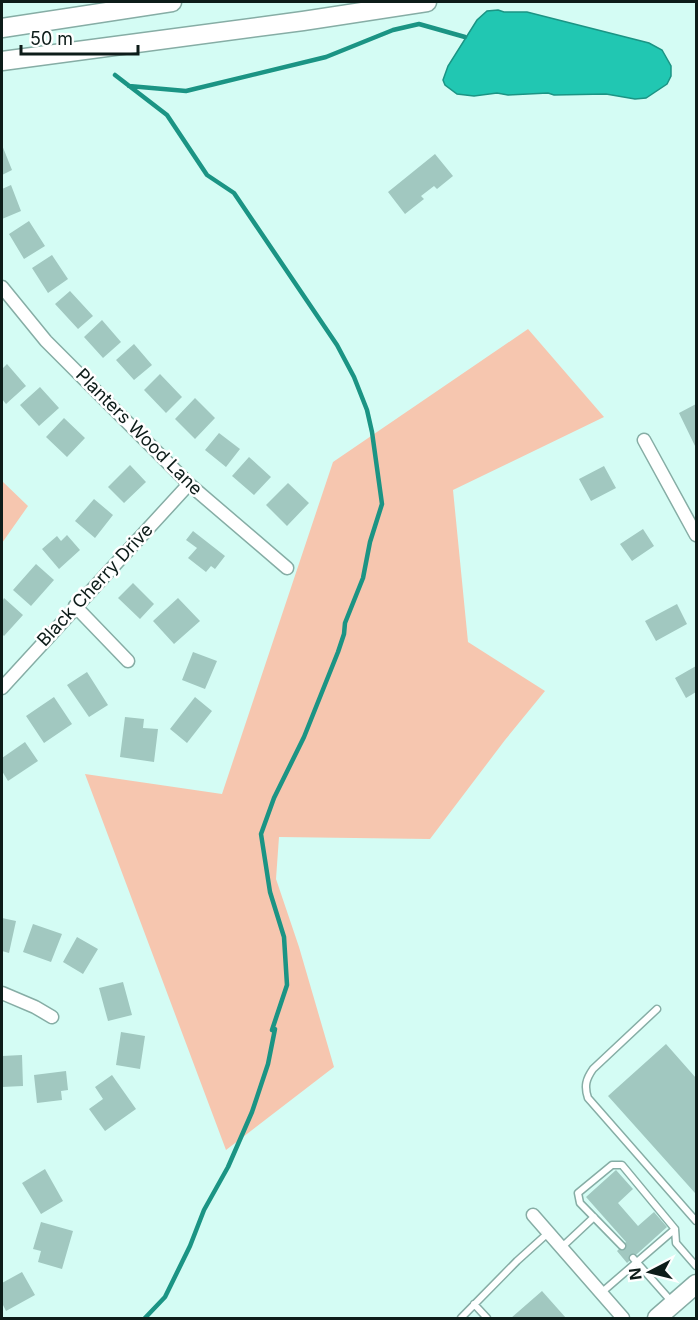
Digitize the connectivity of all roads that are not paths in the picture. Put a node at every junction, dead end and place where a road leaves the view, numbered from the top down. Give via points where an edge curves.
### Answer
1 (172, 2) edge
2 (427, 2) edge
3 (2, 28) edge
4 (2, 61) edge
5 (2, 287) edge
6 (644, 440) dead end
7 (189, 484) junction
8 (696, 535) edge
9 (287, 568) dead end
10 (75, 606) junction
11 (128, 661) dead end
12 (2, 688) edge
13 (2, 993) edge
14 (657, 1009) dead end
15 (52, 1017) dead end
16 (533, 1215) dead end
17 (594, 1217) junction
18 (696, 1221) edge
19 (675, 1229) junction
20 (548, 1232) junction
21 (622, 1246) dead end
22 (562, 1248) junction
23 (635, 1260) junction
24 (696, 1266) edge
25 (696, 1284) edge
26 (601, 1293) junction
27 (674, 1303) junction
28 (474, 1304) junction
29 (461, 1318) edge
30 (487, 1318) edge
31 (623, 1318) edge
32 (657, 1318) edge

1 - 3 main road
2 - 4 main road
5 - 7 street, Planters Wood Lane via 46,341
6 - 8 street
7 - 9 street, Planters Wood Lane
7 - 10 street, Black Cherry Drive
10 - 11 street
10 - 12 street, Black Cherry Drive
13 - 15 street
14 - 18 lane via 593,1069 585,1091
16 - 20 street
17 - 19 lane via 580,1203 578,1193 612,1165 622,1165
17 - 21 lane
17 - 22 lane
19 - 23 lane
19 - 24 lane via 676,1243
20 - 22 street
20 - 28 lane
22 - 26 street
23 - 26 lane
23 - 27 lane
25 - 27 main road
26 - 31 street
27 - 32 main road
28 - 29 lane
28 - 30 lane

